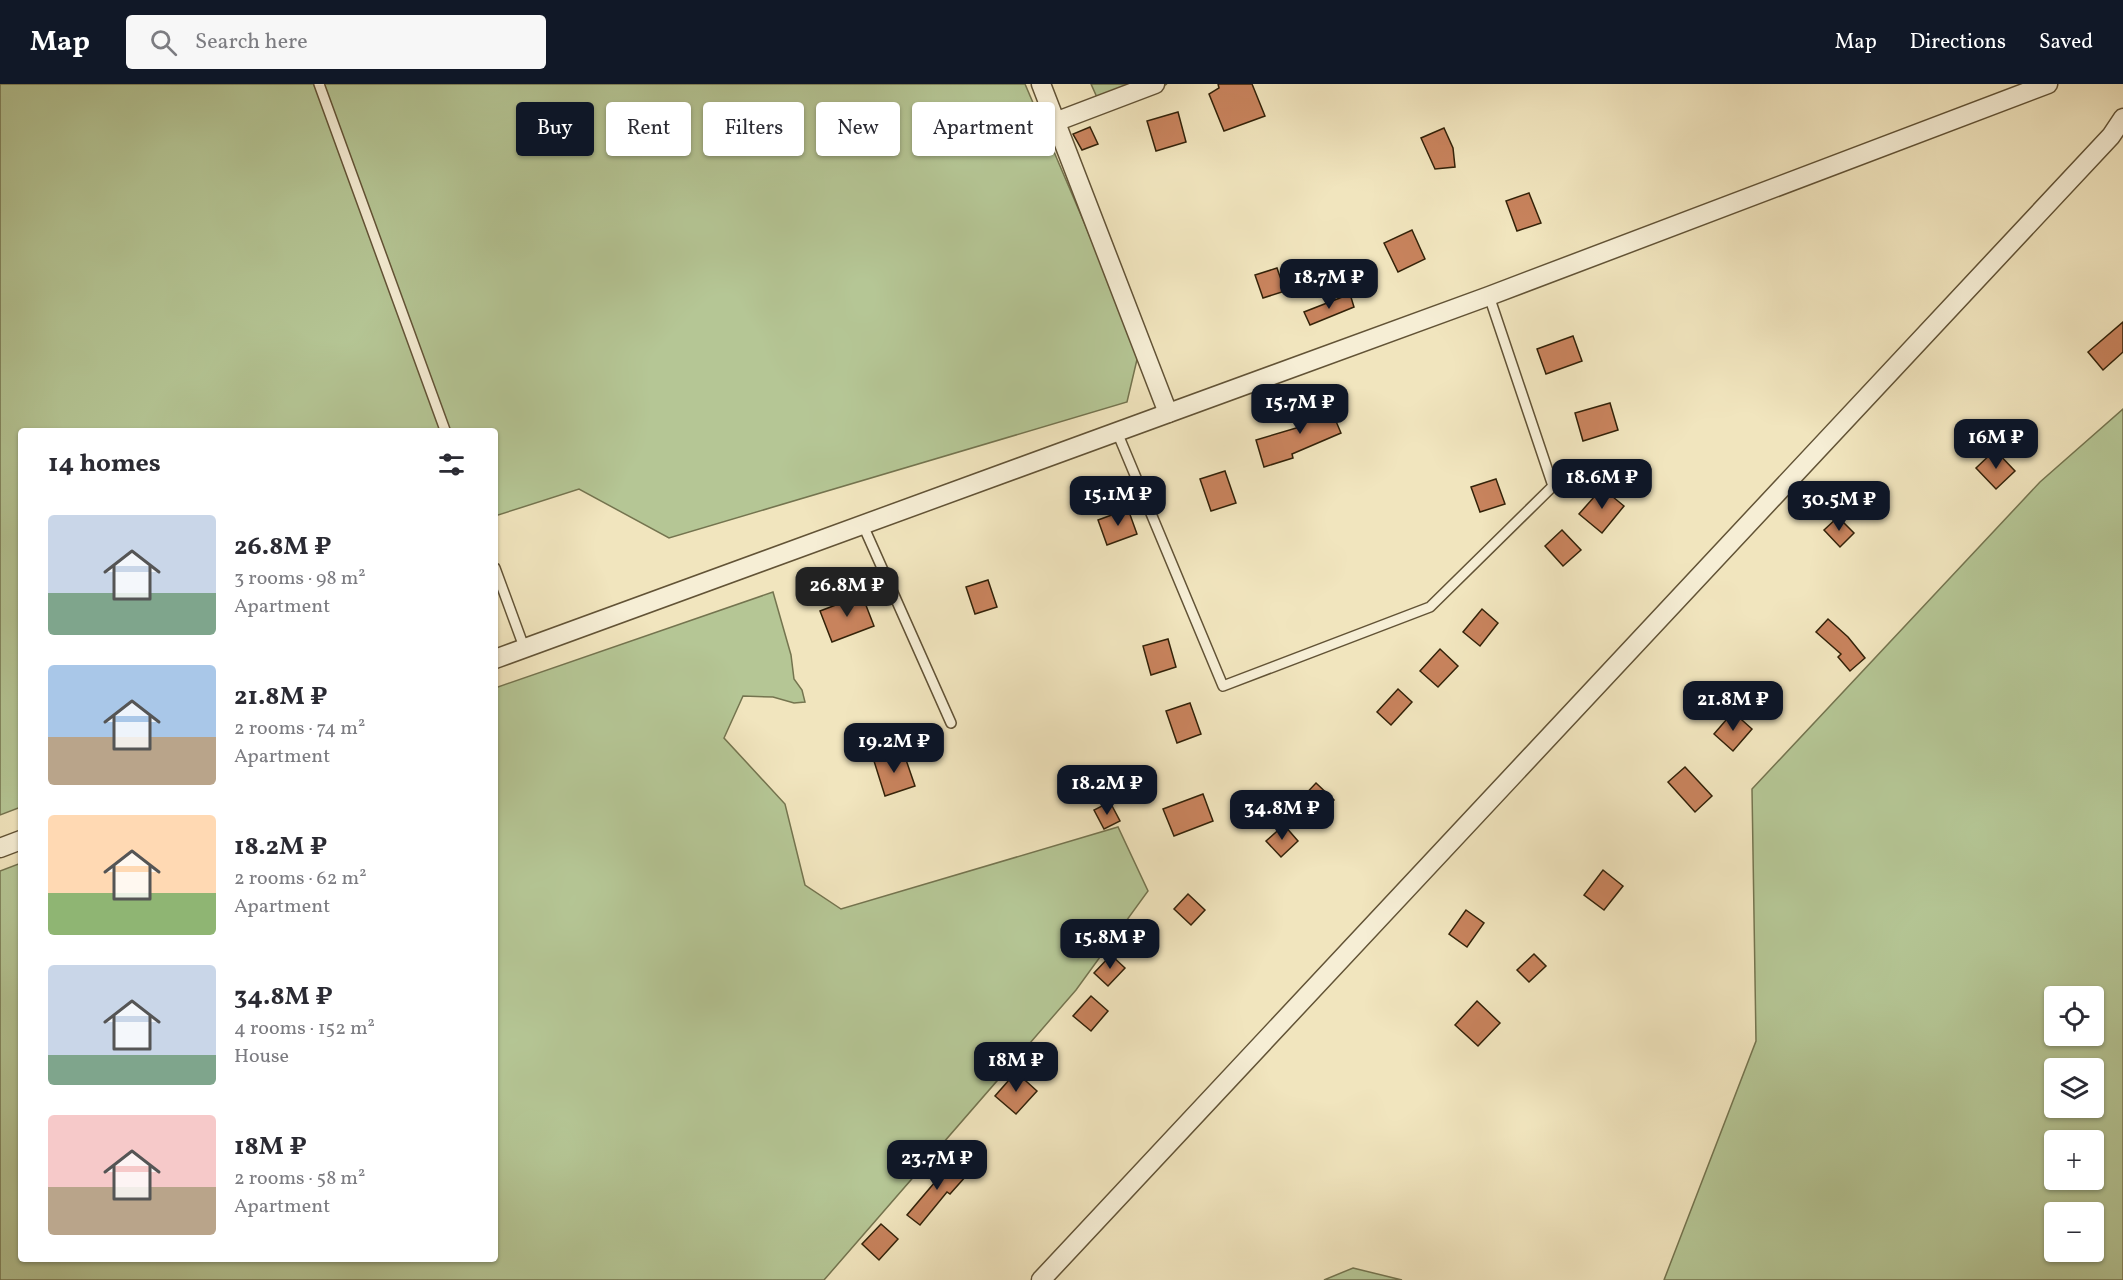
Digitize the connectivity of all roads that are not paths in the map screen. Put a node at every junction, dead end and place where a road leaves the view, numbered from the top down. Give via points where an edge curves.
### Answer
1 (319, 84) edge
2 (1041, 84) edge
3 (1155, 84) edge
4 (2048, 84) edge
5 (1048, 102) edge
6 (2123, 118) edge
7 (1055, 122) joint
8 (1489, 296) junction
9 (1168, 413) junction
10 (444, 428) edge
11 (1117, 432) junction
12 (862, 523) junction
13 (498, 576) edge
14 (524, 648) junction
15 (498, 657) edge
16 (951, 723) dead end
17 (18, 841) edge
18 (0, 848) edge
19 (1041, 1280) edge

1 - 10 lane
2 - 5 street
3 - 7 street
4 - 8 street
6 - 19 street via 2094,154
7 - 9 street
8 - 9 street
8 - 11 lane via 1553,486 1430,607 1223,686
9 - 11 street
11 - 12 street
12 - 14 street
12 - 16 lane
13 - 14 lane
14 - 15 street
17 - 18 street

